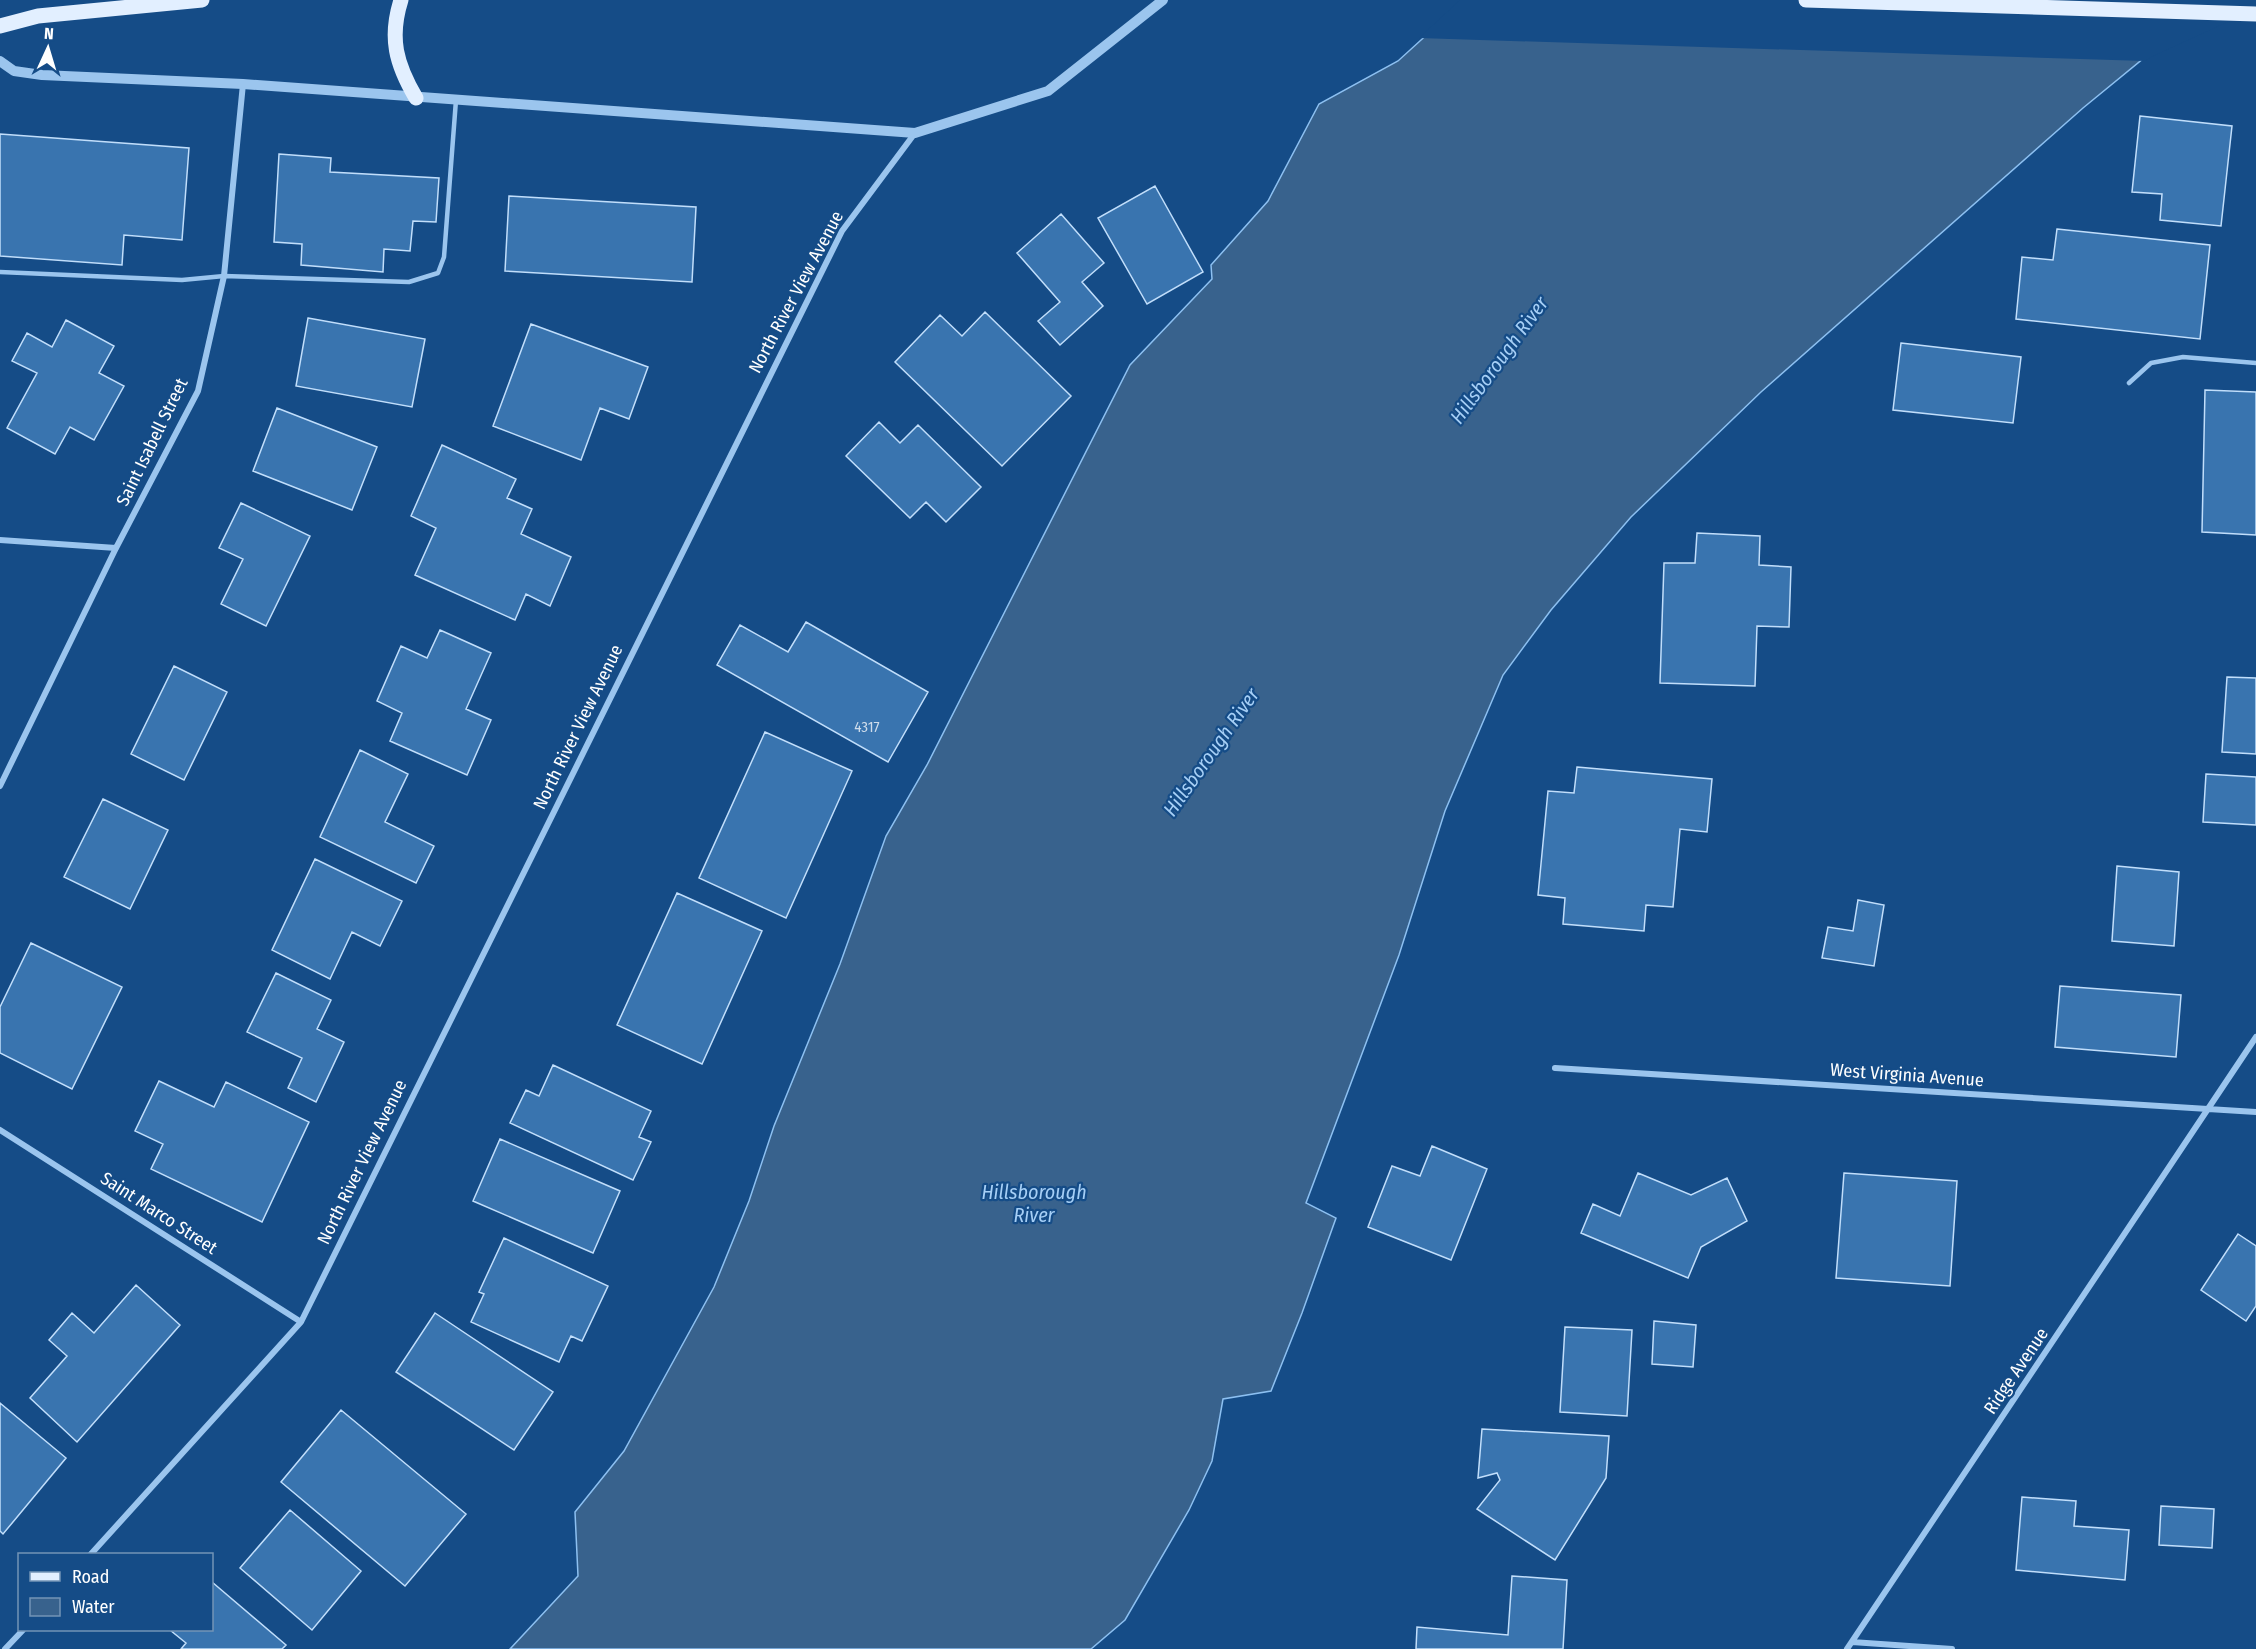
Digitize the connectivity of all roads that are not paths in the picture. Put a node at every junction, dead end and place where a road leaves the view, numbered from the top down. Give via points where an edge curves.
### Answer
1 (202, 0) edge
2 (401, 0) edge
3 (1163, 0) edge
4 (1806, 0) edge
5 (164, 2) edge
6 (2256, 14) edge
7 (0, 26) edge
8 (0, 61) edge
9 (243, 84) junction
10 (416, 98) junction
11 (456, 100) junction
12 (915, 133) junction
13 (0, 272) edge
14 (224, 276) junction
15 (2256, 363) edge
16 (2129, 383) dead end
17 (0, 540) edge
18 (116, 548) junction
19 (0, 786) edge
20 (2256, 1038) edge
21 (1555, 1068) dead end
22 (2209, 1109) junction
23 (2256, 1112) edge
24 (0, 1130) edge
25 (301, 1322) junction
26 (92, 1553) edge
27 (21, 1631) edge
28 (1852, 1642) junction
29 (5, 1649) edge
30 (1847, 1649) edge
31 (1952, 1649) edge

1 - 5 main road
2 - 10 main road via 395,18 395,43 402,73
3 - 12 street via 1048,90
4 - 6 main road
5 - 7 main road via 38,15
8 - 9 street via 14,71 42,75
9 - 10 street
9 - 14 street, Saint Isabell Street
10 - 11 street
11 - 12 street
11 - 14 lane via 444,257 438,273 409,282
12 - 25 street, North River View Avenue via 842,231
13 - 14 lane via 182,280
14 - 18 street, Saint Isabell Street via 198,391
15 - 16 lane via 2182,357 2151,363
17 - 18 street
18 - 19 street, Saint Isabell Street
20 - 22 street, Ridge Avenue
21 - 22 street, West Virginia Avenue
22 - 23 street, West Virginia Avenue
22 - 28 street, Ridge Avenue
24 - 25 street, Saint Marco Street
25 - 26 street, North River View Avenue
27 - 29 street
28 - 30 street, Ridge Avenue
28 - 31 street

